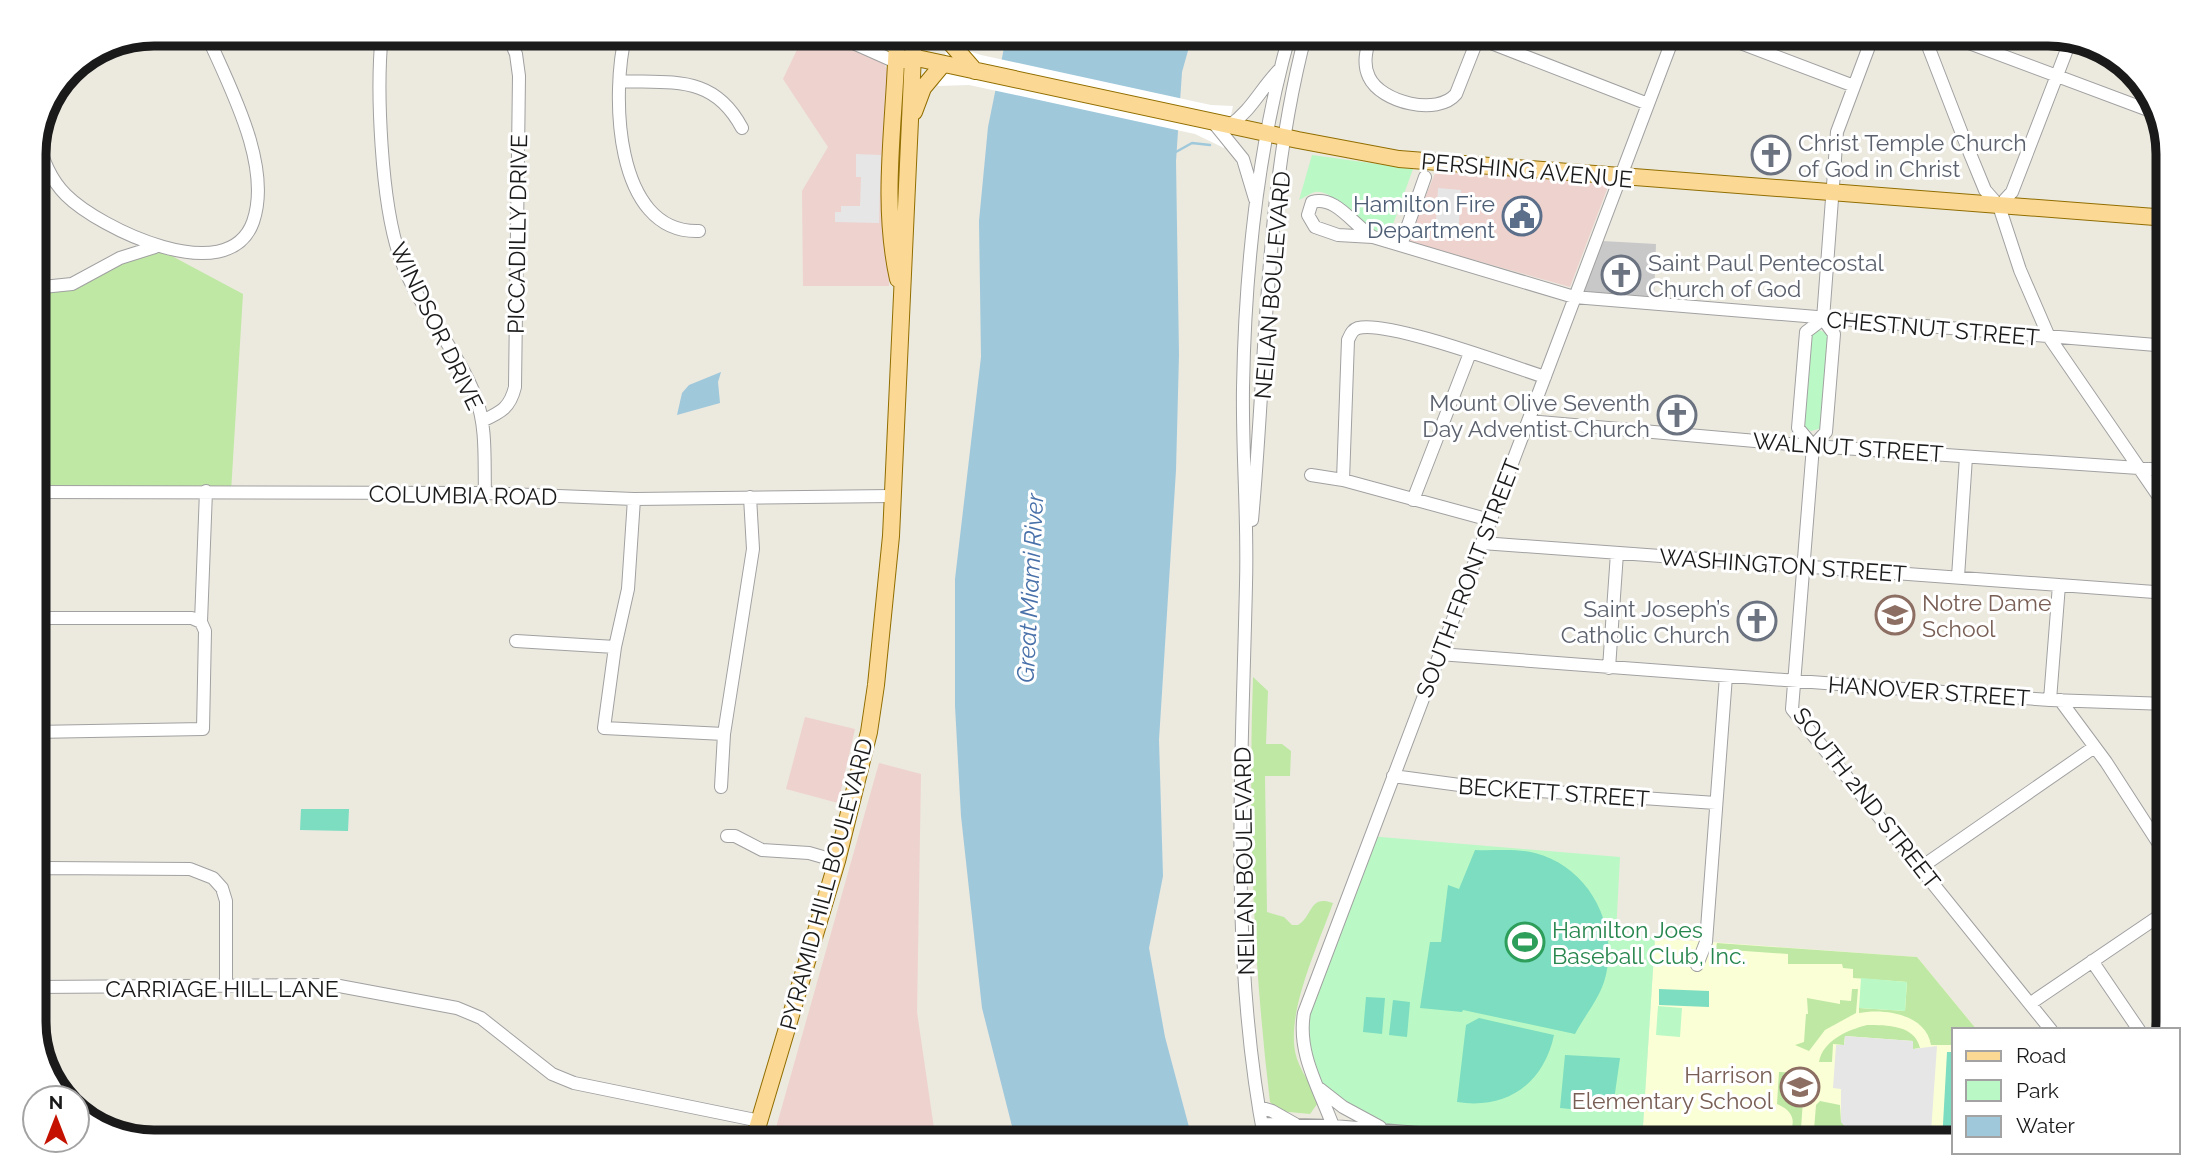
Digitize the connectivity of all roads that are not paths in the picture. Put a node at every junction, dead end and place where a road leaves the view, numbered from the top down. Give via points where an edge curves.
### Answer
1 (211, 46) edge
2 (383, 46) edge
3 (513, 46) edge
4 (623, 46) edge
5 (913, 46) edge
6 (953, 46) edge
7 (1287, 46) edge
8 (1303, 46) edge
9 (1369, 46) edge
10 (1475, 46) edge
11 (1504, 46) edge
12 (1670, 46) edge
13 (1748, 46) edge
14 (1869, 46) edge
15 (1928, 46) edge
16 (1976, 46) edge
17 (896, 48) edge
18 (2067, 48) edge
19 (912, 57) junction
20 (943, 64) junction
21 (1281, 69) junction
22 (975, 71) junction
23 (2056, 77) junction
24 (621, 81) junction
25 (1854, 86) junction
26 (1648, 104) junction
27 (2145, 109) edge
28 (908, 127) junction
29 (741, 128) dead end
30 (1222, 129) junction
31 (1268, 134) junction
32 (1285, 138) junction
33 (46, 162) edge
34 (1425, 177) dead end
35 (1619, 177) junction
36 (1832, 192) junction
37 (1999, 206) junction
38 (1257, 210) junction
39 (2155, 218) edge
40 (699, 231) dead end
41 (124, 233) junction
42 (1373, 237) junction
43 (1401, 245) junction
44 (155, 247) junction
45 (120, 258) junction
46 (46, 287) edge
47 (900, 288) junction
48 (1574, 298) junction
49 (1823, 319) junction
50 (2049, 337) junction
51 (2155, 345) edge
52 (1470, 353) junction
53 (1545, 377) junction
54 (482, 421) junction
55 (1528, 421) junction
56 (1813, 446) junction
57 (1966, 457) junction
58 (2137, 467) junction
59 (2155, 469) edge
60 (1311, 475) dead end
61 (1343, 481) junction
62 (206, 491) junction
63 (46, 492) edge
64 (485, 493) junction
65 (2155, 493) edge
66 (892, 496) junction
67 (750, 497) junction
68 (634, 499) junction
69 (1413, 500) junction
70 (1490, 520) junction
71 (1482, 543) junction
72 (1617, 553) junction
73 (1803, 566) junction
74 (1958, 577) junction
75 (1247, 580) junction
76 (2059, 585) junction
77 (2156, 592) edge
78 (46, 618) edge
79 (201, 622) junction
80 (516, 641) dead end
81 (615, 647) junction
82 (1439, 654) junction
83 (1609, 668) junction
84 (1726, 676) junction
85 (1793, 681) junction
86 (2055, 700) junction
87 (2156, 704) edge
88 (46, 732) edge
89 (724, 734) junction
90 (2093, 748) junction
91 (1393, 776) junction
92 (721, 787) dead end
93 (1716, 803) junction
94 (727, 836) dead end
95 (2156, 839) edge
96 (837, 861) junction
97 (46, 868) edge
98 (1920, 868) junction
99 (2156, 919) edge
100 (2092, 961) junction
101 (1697, 965) dead end
102 (226, 986) junction
103 (46, 987) edge
104 (2031, 1003) junction
105 (2050, 1028) edge
106 (2138, 1028) edge
107 (1320, 1089) junction
108 (1259, 1107) junction
109 (760, 1121) junction
110 (1262, 1124) junction
111 (1295, 1125) junction
112 (1333, 1126) junction
113 (757, 1130) edge
114 (1263, 1130) edge
115 (1322, 1130) edge
116 (1387, 1130) joint

1 - 44 street via 243,118 254,160 257,193 252,224 231,246 208,252
2 - 54 street, WINDSOR DRIVE via 382,121 391,228 405,269 475,396
3 - 54 street, PICCADILLY DRIVE via 519,76 515,387 505,411
4 - 24 street
5 - 19 main road, PYRAMID HILL BOULEVARD
6 - 22 main road
7 - 21 street, NEILAN BOULEVARD
8 - 32 street, NEILAN BOULEVARD
9 - 10 street via 1366,66 1374,85 1383,93 1435,107 1456,94
11 - 26 street
12 - 26 street, SOUTH FRONT STREET
13 - 25 street
14 - 25 street, SOUTH 2ND STREET
15 - 37 street via 1985,190
16 - 23 street
17 - 19 main road
17 - 47 main road, PYRAMID HILL BOULEVARD via 888,201
18 - 23 street
19 - 20 main road, PERSHING AVENUE
19 - 28 main road, PYRAMID HILL BOULEVARD
20 - 22 main road, PERSHING AVENUE
20 - 28 main road via 923,88
21 - 30 street via 1251,108
21 - 31 street, NEILAN BOULEVARD
22 - 30 main road, PERSHING AVENUE
23 - 27 street
23 - 37 street via 2012,192
24 - 29 street via 698,86 731,108
24 - 40 street via 621,135 637,194 667,223 683,232
25 - 36 street, SOUTH 2ND STREET via 1837,132
26 - 35 street, SOUTH FRONT STREET
28 - 47 main road, PYRAMID HILL BOULEVARD
30 - 31 main road, PERSHING AVENUE
30 - 38 street via 1246,166
31 - 32 main road, PERSHING AVENUE
31 - 38 street, NEILAN BOULEVARD
32 - 35 main road, PERSHING AVENUE via 1399,159
32 - 75 street, NEILAN BOULEVARD
33 - 41 street via 53,180 67,196
34 - 43 street
35 - 36 main road, PERSHING AVENUE
35 - 48 street, SOUTH FRONT STREET
36 - 37 main road, PERSHING AVENUE
36 - 49 street, SOUTH 2ND STREET
37 - 39 main road, PERSHING AVENUE
37 - 50 street
38 - 75 street, NEILAN BOULEVARD via 1243,388
41 - 44 street
41 - 45 street
42 - 42 street, CHESTNUT STREET via 1315,228 1308,215 1312,202 1331,202
42 - 43 street, CHESTNUT STREET
43 - 48 street, CHESTNUT STREET
44 - 45 street
45 - 46 street via 72,285
47 - 66 main road, PYRAMID HILL BOULEVARD
48 - 49 street, CHESTNUT STREET
48 - 53 street, SOUTH FRONT STREET
49 - 50 street, CHESTNUT STREET
49 - 56 street, SOUTH 2ND STREET via 1835,334 1826,432
49 - 56 street via 1806,332 1798,428
50 - 51 street, CHESTNUT STREET
50 - 58 street
52 - 53 street
52 - 61 street via 1425,339 1360,327 1352,331
52 - 69 street
53 - 55 street, SOUTH FRONT STREET
54 - 64 street, WINDSOR DRIVE
55 - 56 street, WALNUT STREET
55 - 70 street, SOUTH FRONT STREET
56 - 57 street, WALNUT STREET
56 - 73 street, SOUTH 2ND STREET
57 - 58 street, WALNUT STREET
57 - 74 street
58 - 59 street, WALNUT STREET
58 - 65 street
60 - 61 street
61 - 69 street
62 - 63 street, COLUMBIA ROAD
62 - 64 street, COLUMBIA ROAD
62 - 79 street
64 - 68 street, COLUMBIA ROAD
66 - 67 street, COLUMBIA ROAD
66 - 96 main road, PYRAMID HILL BOULEVARD via 887,587 869,732
67 - 68 street, COLUMBIA ROAD
67 - 89 street via 753,549
68 - 81 street via 628,589
69 - 70 street
70 - 71 street, SOUTH FRONT STREET
71 - 72 street, WASHINGTON STREET
71 - 82 street, SOUTH FRONT STREET
72 - 73 street, WASHINGTON STREET
72 - 83 street
73 - 74 street, WASHINGTON STREET
73 - 85 street, SOUTH 2ND STREET
74 - 76 street, WASHINGTON STREET
75 - 108 street, NEILAN BOULEVARD via 1241,870 1247,999
76 - 77 street, WASHINGTON STREET
76 - 86 street
78 - 79 street via 192,618
79 - 88 street via 205,631 203,729
80 - 81 street
81 - 89 street via 604,728
82 - 83 street, HANOVER STREET
82 - 91 street, SOUTH FRONT STREET
83 - 84 street, HANOVER STREET
84 - 85 street, HANOVER STREET
84 - 93 street
85 - 86 street, HANOVER STREET
85 - 98 street, SOUTH 2ND STREET via 1792,709
86 - 87 street, HANOVER STREET
86 - 90 street
89 - 92 street
90 - 95 street
90 - 98 street
91 - 93 street, BECKETT STREET via 1467,786
91 - 107 street, SOUTH FRONT STREET via 1304,1013 1302,1045
93 - 101 street via 1706,942
94 - 96 street via 762,850 810,853
96 - 109 main road, PYRAMID HILL BOULEVARD
97 - 102 street via 190,869 213,878 226,901
98 - 104 street, SOUTH 2ND STREET
99 - 100 street
100 - 104 street
100 - 106 street
102 - 103 street, CARRIAGE HILL LANE
102 - 109 street, CARRIAGE HILL LANE via 334,985 457,1008 481,1018 552,1074 574,1083
104 - 105 street, SOUTH 2ND STREET
107 - 112 street, SOUTH FRONT STREET
107 - 116 street
108 - 110 street, NEILAN BOULEVARD
108 - 111 street
109 - 113 main road, PYRAMID HILL BOULEVARD
110 - 111 street
110 - 114 street, NEILAN BOULEVARD
111 - 112 street
112 - 115 street
112 - 116 street

